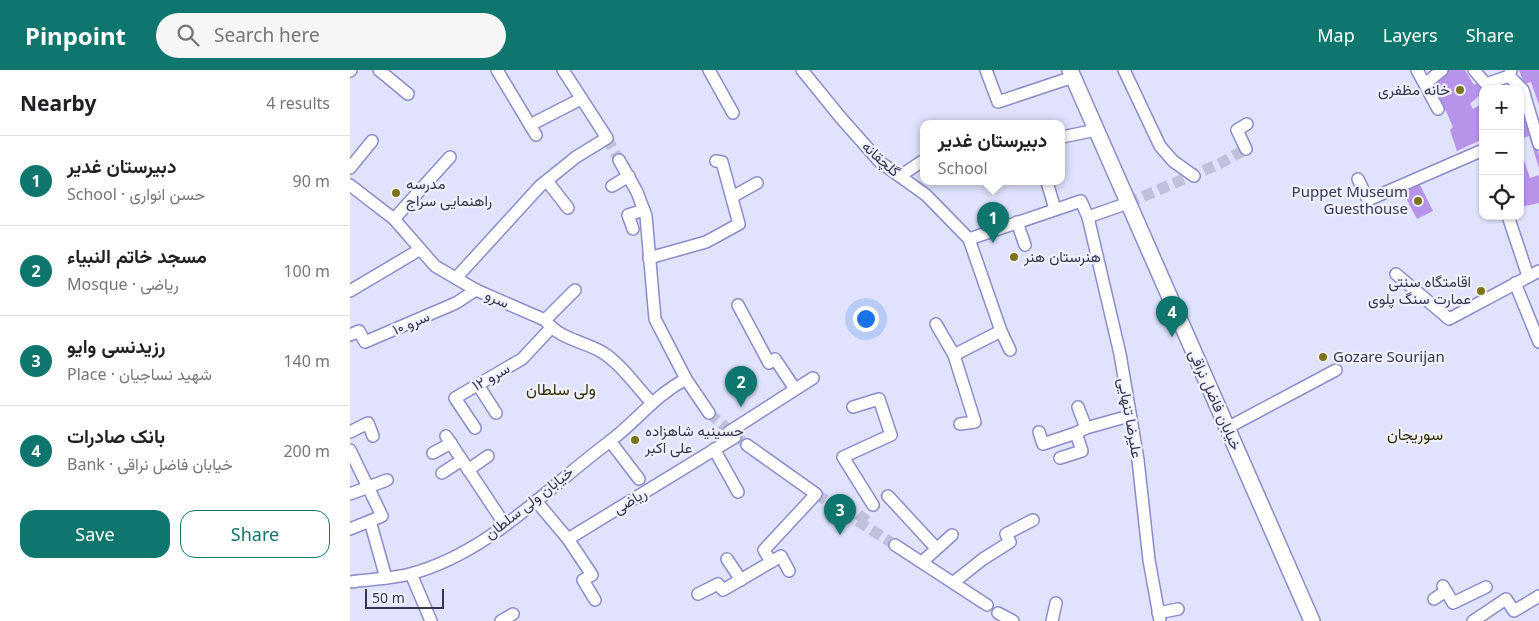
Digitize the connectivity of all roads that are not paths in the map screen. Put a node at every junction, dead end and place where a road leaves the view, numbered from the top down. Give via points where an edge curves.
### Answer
1 (379, 70) edge
2 (497, 70) edge
3 (563, 70) edge
4 (709, 70) edge
5 (802, 70) edge
6 (986, 70) edge
7 (1124, 70) edge
8 (1417, 70) edge
9 (1442, 70) edge
10 (1474, 70) edge
11 (1072, 73) edge
12 (1510, 73) edge
13 (1425, 84) junction
14 (1485, 85) edge
15 (1489, 85) edge
16 (408, 94) dead end
17 (581, 99) junction
18 (1438, 108) dead end
19 (732, 113) dead end
20 (1247, 124) dead end
21 (1096, 130) junction
22 (1065, 136) edge
23 (372, 141) dead end
24 (1539, 144) edge
25 (1246, 149) dead end
26 (1479, 152) edge
27 (450, 157) dead end
28 (619, 160) tunnel mouth
29 (716, 161) dead end
30 (920, 163) edge
31 (350, 168) edge
32 (628, 176) junction
33 (900, 176) junction
34 (1194, 176) dead end
35 (1358, 179) dead end
36 (547, 181) junction
37 (757, 183) dead end
38 (350, 185) edge
39 (1048, 185) edge
40 (612, 186) dead end
41 (732, 197) junction
42 (1128, 203) junction
43 (568, 208) dead end
44 (1055, 209) junction
45 (644, 210) junction
46 (1088, 217) junction
47 (394, 220) junction
48 (1509, 220) edge
49 (1017, 222) junction
50 (632, 229) dead end
51 (969, 239) junction
52 (1025, 245) dead end
53 (420, 250) junction
54 (649, 258) junction
55 (1539, 272) edge
56 (1396, 274) dead end
57 (1528, 276) junction
58 (456, 278) junction
59 (1515, 283) junction
60 (476, 290) junction
61 (575, 290) dead end
62 (350, 291) edge
63 (738, 305) dead end
64 (936, 324) dead end
65 (548, 325) junction
66 (1001, 331) junction
67 (350, 335) edge
68 (1539, 342) edge
69 (1010, 350) dead end
70 (954, 355) junction
71 (1336, 370) dead end
72 (813, 378) dead end
73 (686, 379) junction
74 (478, 385) junction
75 (795, 389) junction
76 (651, 402) junction
77 (1078, 406) dead end
78 (853, 407) dead end
79 (496, 413) dead end
80 (709, 414) tunnel mouth
81 (1129, 416) junction
82 (960, 424) dead end
83 (475, 428) dead end
84 (1227, 428) junction
85 (1081, 431) junction
86 (350, 432) edge
87 (1039, 432) dead end
88 (373, 436) dead end
89 (610, 441) junction
90 (746, 445) tunnel mouth
91 (350, 450) edge
92 (714, 450) junction
93 (433, 454) dead end
94 (488, 456) dead end
95 (1060, 458) dead end
96 (465, 465) junction
97 (442, 473) dead end
98 (639, 479) dead end
99 (387, 480) dead end
100 (368, 487) junction
101 (738, 492) dead end
102 (350, 494) edge
103 (888, 496) dead end
104 (536, 501) junction
105 (873, 505) dead end
106 (1034, 520) dead end
107 (370, 521) junction
108 (505, 525) junction
109 (350, 529) edge
110 (952, 535) dead end
111 (568, 539) junction
112 (895, 545) tunnel mouth
113 (936, 548) junction
114 (728, 559) dead end
115 (770, 562) junction
116 (922, 562) junction
117 (789, 570) dead end
118 (411, 574) junction
119 (386, 578) junction
120 (741, 580) junction
121 (350, 582) edge
122 (954, 582) junction
123 (1486, 587) dead end
124 (698, 594) dead end
125 (1539, 596) edge
126 (1434, 599) dead end
127 (595, 600) dead end
128 (1056, 603) dead end
129 (987, 605) dead end
130 (1178, 609) dead end
131 (998, 613) dead end
132 (513, 614) dead end
133 (1159, 617) edge
134 (431, 621) edge
135 (501, 621) edge
136 (1013, 621) edge
137 (1052, 621) edge
138 (1312, 621) edge
139 (1473, 621) edge

1 - 16 street
2 - 17 street via 533,130
3 - 17 street
4 - 19 street
5 - 33 street, گلچقانه via 880,162
6 - 11 street via 998,102
7 - 34 street via 1160,146 1173,161
8 - 13 street
9 - 13 street
10 - 14 street
11 - 21 main road, خیابان فاضل نراقی
12 - 15 street
12 - 24 street via 1523,90
13 - 18 street
17 - 36 street via 608,138 576,157
20 - 25 street via 1237,130
21 - 22 street
21 - 42 main road, خیابان فاضل نراقی
23 - 31 street
26 - 35 street via 1368,200
27 - 47 street
28 - 32 street
29 - 41 street via 722,162
30 - 33 street
32 - 40 street
32 - 45 street
33 - 51 street, گلچقانه via 926,195
36 - 43 street
36 - 58 street
37 - 41 street
38 - 47 street, سرو
39 - 44 street
41 - 54 street via 739,224 706,242
42 - 46 street
42 - 84 main road, خیابان فاضل نراقی
44 - 46 street via 1081,201
44 - 49 street
45 - 50 street via 628,215
45 - 54 street
46 - 81 street, علیرضا تنهایی via 1120,354
47 - 53 street, سرو
48 - 57 street
49 - 51 street
49 - 52 street
51 - 66 street
53 - 58 street, سرو via 435,266
53 - 62 street
54 - 73 street via 655,319
55 - 57 street
56 - 59 street via 1449,319
57 - 59 street
58 - 60 street, سرو
59 - 68 street
60 - 65 street, سرو
60 - 67 street, سرو ۱۰ via 448,307 365,342 359,331
61 - 65 street, سرو ۱۲
63 - 75 street via 769,363 775,359
64 - 70 street
65 - 74 street, سرو ۱۲ via 522,359
65 - 76 street, سرو via 604,354
66 - 69 street
66 - 70 street
70 - 82 street via 975,422
71 - 84 street
72 - 75 street, ریاضی
73 - 76 street, خیابان ولی سلطان
73 - 80 street
74 - 79 street
74 - 83 street, سرو ۱۲ via 455,398
75 - 92 street, ریاضی
76 - 89 street, خیابان ولی سلطان
77 - 85 street
78 - 105 street via 879,399 891,435 843,457
81 - 85 street
81 - 133 street, علیرضا تنهایی
84 - 138 main road, خیابان فاضل نراقی
85 - 87 street via 1043,444
85 - 95 street via 1082,451
86 - 88 street via 368,424
89 - 98 street
89 - 104 street, خیابان ولی سلطان
90 - 115 street via 816,494 764,550
91 - 100 street
92 - 101 street
92 - 111 street, ریاضی
93 - 96 street via 448,439
94 - 96 street
96 - 97 street
96 - 108 street
99 - 100 street
100 - 102 street
100 - 107 street via 382,516
103 - 113 street
104 - 108 street, خیابان ولی سلطان
104 - 111 street
106 - 122 street via 1006,534 1010,542
107 - 109 street
107 - 119 street
108 - 118 street, خیابان ولی سلطان via 464,550
110 - 113 street
111 - 127 street via 592,575 583,580
112 - 116 street
113 - 116 street
114 - 120 street
115 - 117 street via 781,556
115 - 120 street
116 - 122 street
118 - 119 street, خیابان ولی سلطان
118 - 134 street
119 - 121 street, خیابان ولی سلطان
120 - 124 street via 723,590 718,584
122 - 129 street
123 - 126 street via 1453,603 1445,589
125 - 139 street via 1514,611 1506,599
128 - 137 street
130 - 133 street
131 - 136 street
132 - 135 street

